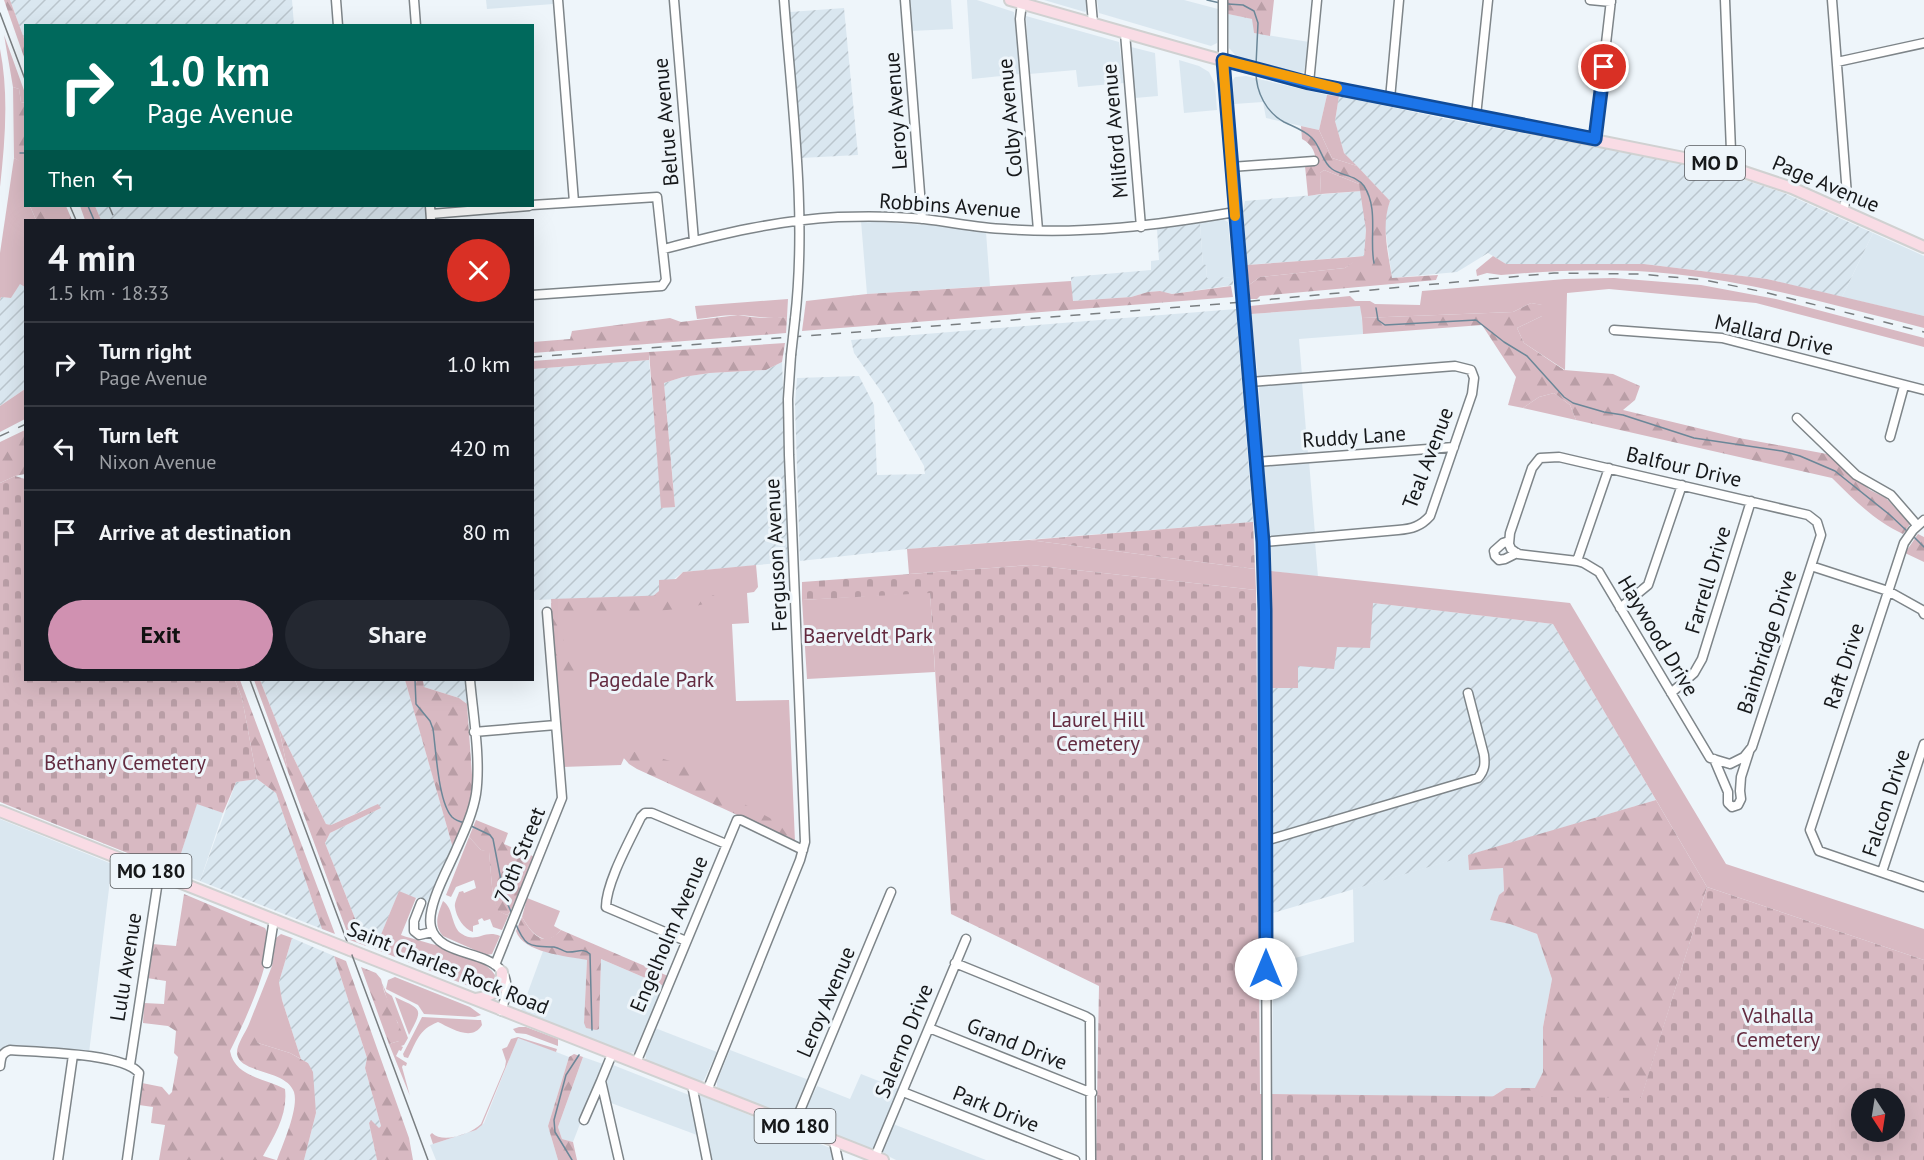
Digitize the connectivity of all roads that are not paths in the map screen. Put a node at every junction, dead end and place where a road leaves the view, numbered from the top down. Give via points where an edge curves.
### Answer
1 (336, 0) edge
2 (414, 0) edge
3 (558, 0) edge
4 (675, 0) edge
5 (784, 0) edge
6 (905, 0) edge
7 (1010, 0) edge
8 (1091, 0) edge
9 (1223, 0) edge
10 (1317, 0) edge
11 (1399, 0) edge
12 (1488, 0) edge
13 (1590, 0) edge
14 (1725, 0) edge
15 (1832, 0) edge
16 (1611, 1) edge
17 (1022, 3) junction
18 (1093, 23) junction
19 (338, 24) edge
20 (416, 24) edge
21 (1125, 33) junction
22 (1924, 43) edge
23 (1223, 60) junction
24 (1837, 62) junction
25 (1309, 83) junction
26 (1390, 99) junction
27 (1476, 116) junction
28 (1595, 139) junction
29 (1314, 161) dead end
30 (1231, 167) junction
31 (1729, 167) junction
32 (574, 202) junction
33 (534, 205) edge
34 (506, 207) edge
35 (1843, 211) junction
36 (1235, 212) junction
37 (431, 213) edge
38 (922, 219) junction
39 (801, 220) junction
40 (1141, 226) junction
41 (1038, 230) junction
42 (694, 242) junction
43 (1924, 247) edge
44 (664, 249) junction
45 (534, 295) edge
46 (1614, 330) dead end
47 (1250, 382) junction
48 (1904, 386) junction
49 (1924, 390) edge
50 (1797, 418) dead end
51 (1890, 437) dead end
52 (1454, 447) junction
53 (1257, 462) junction
54 (1609, 468) junction
55 (1682, 485) junction
56 (1751, 501) junction
57 (1817, 522) joint
58 (1918, 525) edge
59 (1263, 542) junction
60 (1512, 547) joint
61 (1577, 561) junction
62 (1811, 566) junction
63 (1888, 591) junction
64 (1620, 608) junction
65 (547, 612) dead end
66 (1924, 614) edge
67 (470, 681) edge
68 (1468, 693) dead end
69 (1671, 693) junction
70 (556, 725) junction
71 (474, 732) junction
72 (1924, 744) edge
73 (1749, 751) junction
74 (1714, 759) junction
75 (0, 811) edge
76 (1265, 841) junction
77 (726, 844) junction
78 (803, 850) junction
79 (1882, 872) junction
80 (159, 874) junction
81 (1924, 887) edge
82 (891, 892) dead end
83 (422, 903) dead end
84 (274, 920) junction
85 (432, 932) junction
86 (966, 939) dead end
87 (686, 941) junction
88 (267, 963) dead end
89 (956, 963) junction
90 (499, 968) junction
91 (476, 999) junction
92 (501, 1011) junction
93 (929, 1028) junction
94 (612, 1054) junction
95 (73, 1055) junction
96 (636, 1063) junction
97 (130, 1065) junction
98 (0, 1066) edge
99 (601, 1081) junction
100 (692, 1085) junction
101 (707, 1091) junction
102 (903, 1092) junction
103 (1092, 1093) junction
104 (585, 1120) dead end
105 (794, 1125) junction
106 (834, 1142) junction
107 (879, 1158) edge
108 (58, 1160) edge
109 (127, 1160) edge
110 (619, 1160) edge
111 (707, 1160) edge
112 (838, 1160) edge
113 (1075, 1160) edge
114 (1091, 1160) edge
115 (1267, 1160) edge

1 - 19 street
2 - 20 street
3 - 32 street
4 - 42 street, Belrue Avenue
5 - 39 street, Ferguson Avenue
6 - 38 street, Leroy Avenue
7 - 17 main road, Page Avenue / MO D
8 - 18 street
9 - 23 street
10 - 25 street
11 - 26 street
12 - 27 street
13 - 16 street
14 - 31 street
15 - 24 street
16 - 28 street
17 - 18 main road, Page Avenue / MO D
17 - 41 street, Colby Avenue via 1020,19
18 - 21 main road, Page Avenue / MO D
21 - 23 main road, Page Avenue / MO D
21 - 40 street, Milford Avenue
22 - 24 street
23 - 25 main road, Page Avenue / MO D
23 - 30 street
24 - 35 street via 1847,195
25 - 26 main road, Page Avenue / MO D
26 - 27 main road, Page Avenue / MO D
27 - 28 main road, Page Avenue / MO D
28 - 31 main road, Page Avenue / MO D
29 - 30 street
30 - 36 street
31 - 35 main road, Page Avenue / MO D via 1792,188
32 - 33 street
32 - 44 street via 657,197
34 - 37 street
35 - 43 main road, Page Avenue / MO D
36 - 40 street, Robbins Avenue
36 - 47 street
38 - 39 street, Robbins Avenue
38 - 41 street, Robbins Avenue via 983,228
39 - 42 street, Robbins Avenue
39 - 78 street, Ferguson Avenue, bridge via 788,399 806,831
40 - 41 street, Robbins Avenue
42 - 44 street, Robbins Avenue
44 - 45 street via 665,284
46 - 48 street, Mallard Drive via 1722,338
47 - 52 street, Teal Avenue via 1455,366 1471,370 1472,393
47 - 53 street
48 - 49 street, Mallard Drive
48 - 51 street
50 - 58 street via 1856,475 1891,495
52 - 53 street, Ruddy Lane
52 - 59 street, Teal Avenue via 1430,516 1423,524 1406,530
53 - 59 street
54 - 55 street, Balfour Drive
54 - 60 street, Balfour Drive via 1540,458 1532,468
54 - 61 street
55 - 56 street, Balfour Drive
55 - 64 street via 1648,585
56 - 57 street, Balfour Drive via 1808,514
56 - 69 street, Farrell Drive via 1702,659 1694,673
57 - 62 street, Bainbridge Drive via 1821,535
58 - 63 street, Raft Drive via 1906,538
59 - 76 street
60 - 61 street, Haywood Drive
61 - 64 street, Haywood Drive via 1599,572
62 - 63 street
62 - 73 street, Bainbridge Drive
63 - 66 street
63 - 79 street, Raft Drive via 1810,830 1819,851
64 - 69 street, Haywood Drive
65 - 70 street, 70th Street
67 - 71 street
68 - 76 street via 1485,764 1478,778
69 - 74 street, Haywood Drive
70 - 71 street
70 - 90 street, 70th Street via 562,798 513,921
71 - 85 street via 477,791 432,910
72 - 79 street, Falcon Drive
73 - 74 street via 1730,764
73 - 74 street, Haywood Drive via 1740,784 1741,799 1732,807
75 - 80 main road, Saint Charles Rock Road / MO 180
76 - 115 street
77 - 78 street, Engelholm Avenue via 737,820 741,820
77 - 87 street, Engelholm Avenue
77 - 87 street via 645,813 621,859 606,907
78 - 101 street, Ferguson Avenue
79 - 81 street
80 - 84 main road, Saint Charles Rock Road / MO 180
80 - 97 street, Lulu Avenue
82 - 105 street, Leroy Avenue
83 - 85 street via 414,931 419,935
84 - 88 street
84 - 91 main road, Saint Charles Rock Road / MO 180, bridge
85 - 90 street via 444,944
86 - 89 street, Salerno Drive
87 - 96 street, Engelholm Avenue
89 - 93 street, Salerno Drive
89 - 103 street via 1089,1019
90 - 91 main road via 502,983 497,990
90 - 92 street via 507,989
91 - 92 main road, Saint Charles Rock Road / MO 180
92 - 94 main road, Saint Charles Rock Road / MO 180
93 - 102 street, Salerno Drive
93 - 103 street, Grand Drive
94 - 96 main road, Saint Charles Rock Road / MO 180
94 - 99 street
95 - 97 street
95 - 98 street via 10,1050 1,1056
95 - 108 street
96 - 100 main road, Saint Charles Rock Road / MO 180
97 - 109 street via 139,1073
99 - 104 street
99 - 110 street
100 - 101 main road, Saint Charles Rock Road / MO 180
100 - 111 street
101 - 105 main road, Saint Charles Rock Road / MO 180
102 - 107 street, Salerno Drive
102 - 113 street, Park Drive
103 - 114 street
105 - 106 main road, Saint Charles Rock Road / MO 180
106 - 107 main road, Saint Charles Rock Road / MO 180
106 - 112 street

